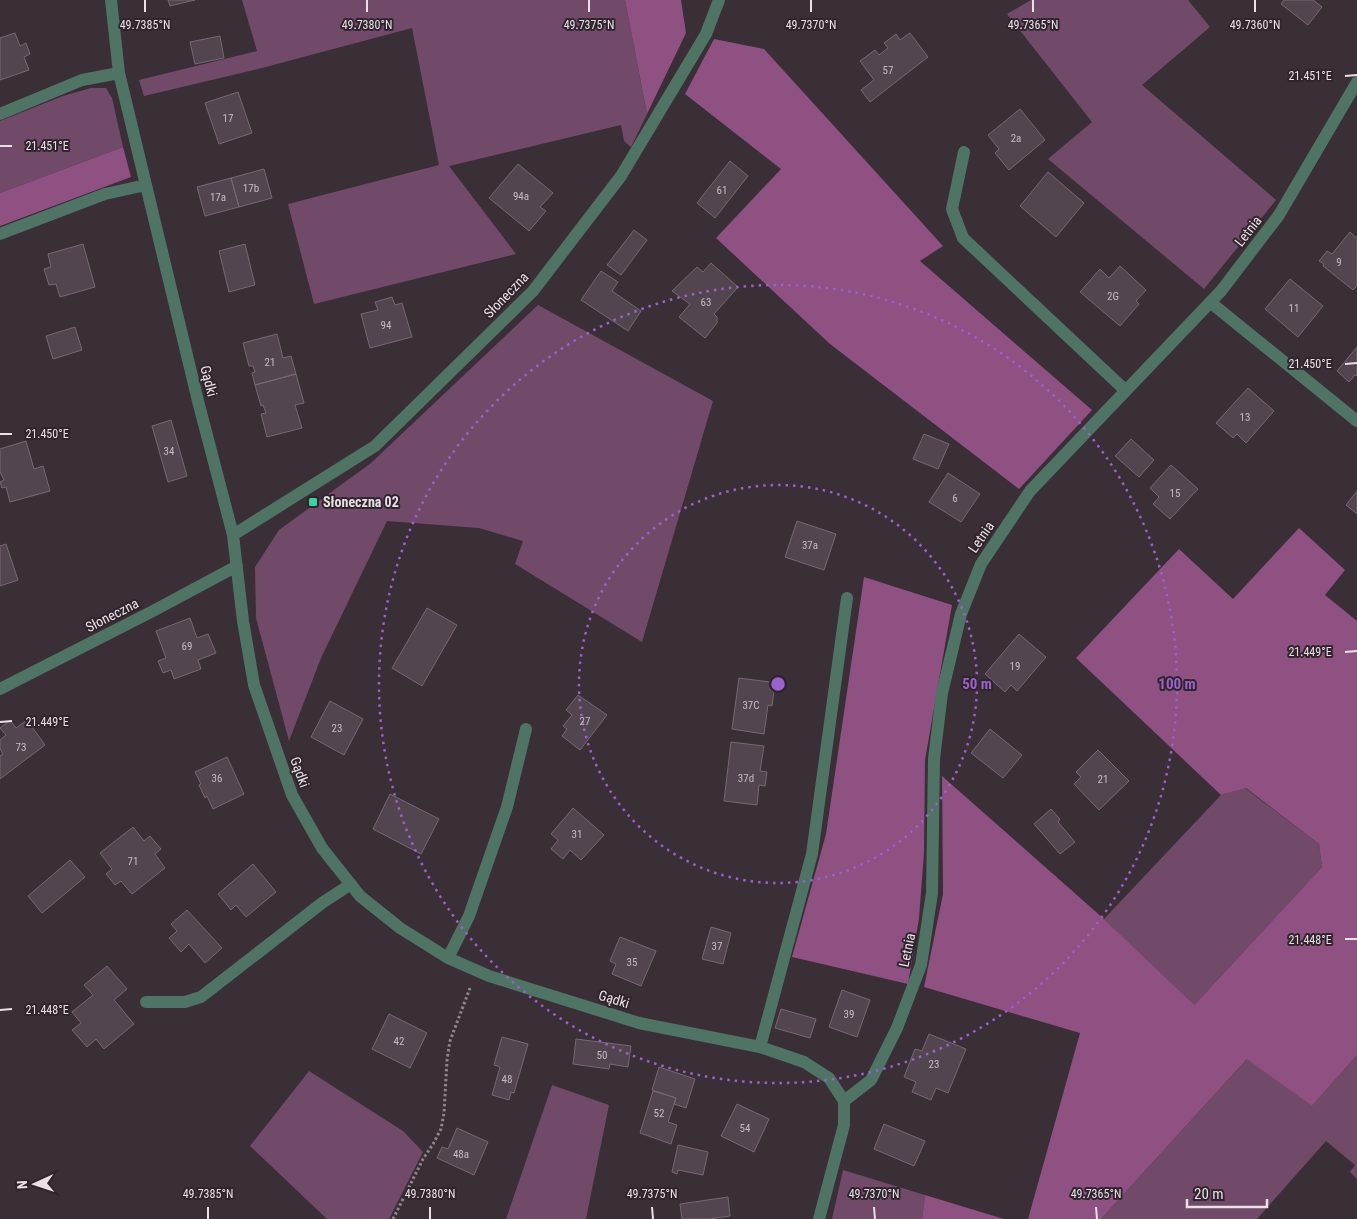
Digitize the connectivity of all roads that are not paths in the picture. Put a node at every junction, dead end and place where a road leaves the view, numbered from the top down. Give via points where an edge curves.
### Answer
1 (111, 0) edge
2 (720, 0) edge
3 (119, 73) junction
4 (1357, 82) edge
5 (0, 114) edge
6 (964, 152) dead end
7 (146, 185) junction
8 (0, 234) edge
9 (1210, 302) junction
10 (1125, 390) junction
11 (1357, 421) edge
12 (233, 535) junction
13 (237, 566) junction
14 (847, 598) dead end
15 (2, 683) edge
16 (526, 729) dead end
17 (351, 884) junction
18 (448, 958) junction
19 (146, 1002) dead end
20 (760, 1047) junction
21 (844, 1101) junction
22 (819, 1219) edge

1 - 3 street, Gądki
2 - 12 street, Słoneczna via 706,34 621,176 533,291 375,446
3 - 5 street via 82,80
3 - 7 street, Gądki
4 - 9 street, Letnia via 1279,215
6 - 10 street via 952,209 963,238
7 - 8 street via 106,194
7 - 12 street, Gądki
9 - 10 street, Letnia
9 - 11 street
10 - 21 street, Letnia via 1030,491 981,564 960,614 942,693 934,760 932,893 921,965 897,1028 871,1080
12 - 13 street, Gądki
13 - 15 street, Słoneczna via 153,611
13 - 17 street, Gądki via 254,684 292,795 322,848
14 - 20 street via 812,854
16 - 18 street via 508,806 469,916
17 - 18 street, Gądki via 360,896 400,928
17 - 19 street via 201,997 185,1002
18 - 20 street, Gądki via 489,976 639,1023
20 - 21 street, Gądki via 804,1062 828,1078
21 - 22 street via 844,1125

